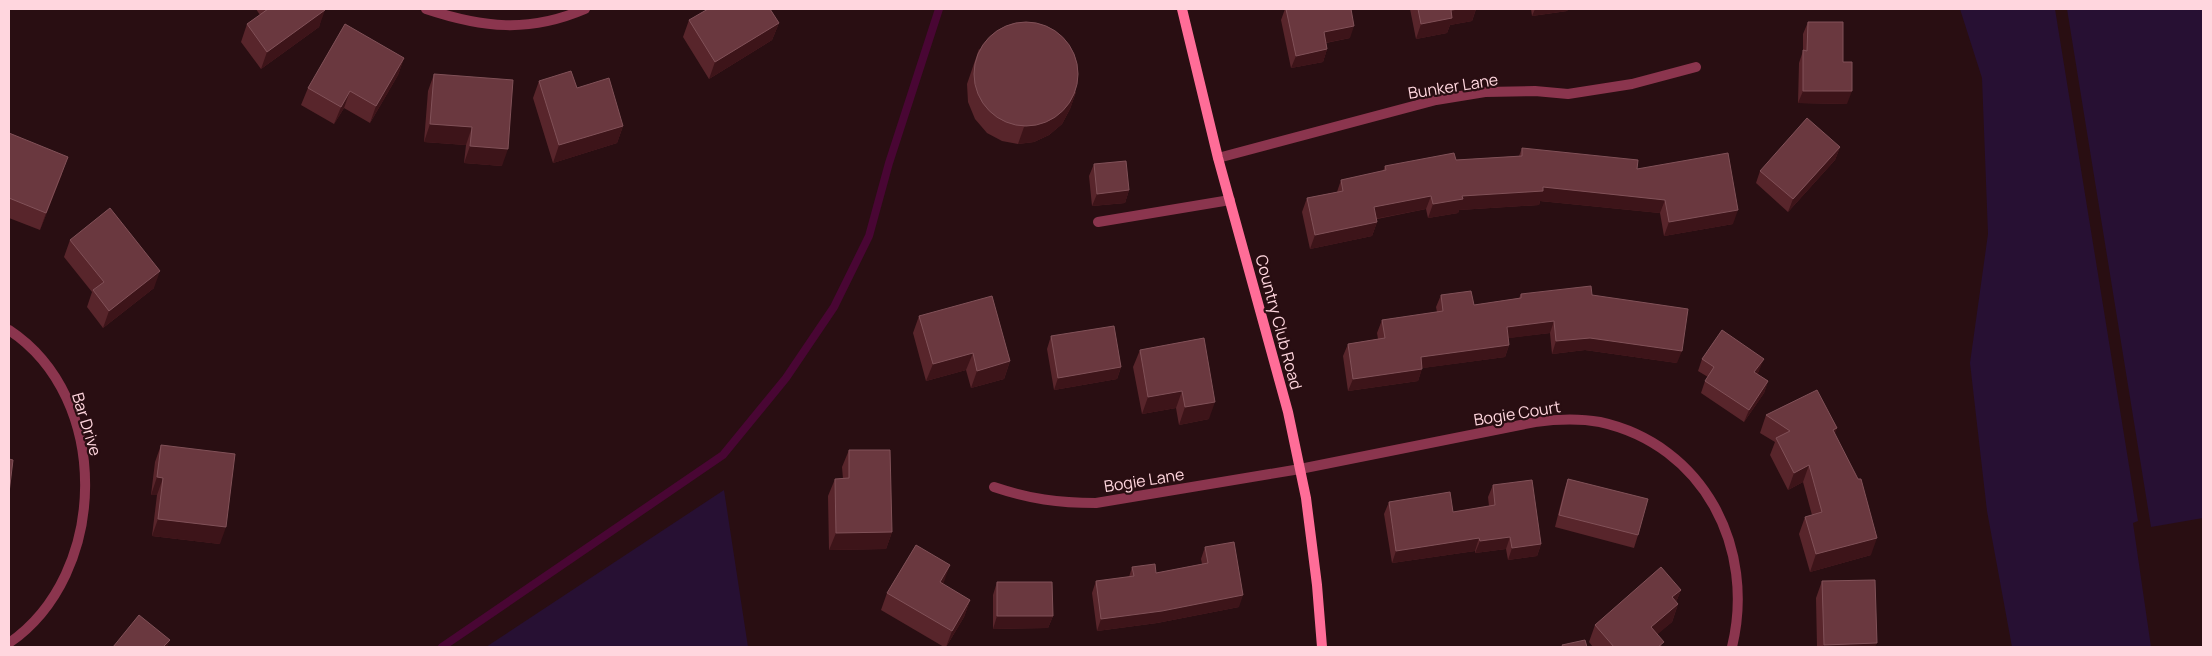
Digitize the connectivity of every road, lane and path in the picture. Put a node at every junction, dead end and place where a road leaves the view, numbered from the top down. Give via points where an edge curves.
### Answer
1 (426, 9) edge
2 (585, 9) edge
3 (1182, 9) edge
4 (1696, 67) dead end
5 (1218, 158) junction
6 (1230, 200) junction
7 (1098, 222) dead end
8 (9, 330) edge
9 (1300, 469) junction
10 (994, 488) dead end
11 (9, 643) edge
12 (1322, 647) edge
13 (1732, 647) edge

1 - 2 street via 464,21 504,26 543,23
3 - 5 street, Country Club Road
4 - 5 street, Bunker Lane via 1632,84 1568,94 1485,92 1436,100
5 - 6 street, Country Club Road
6 - 7 street
6 - 9 street, Country Club Road via 1288,412
8 - 11 street, Bar Drive via 42,359 70,406 80,440 85,488 79,536 61,582 33,621
9 - 10 street, Bogie Lane via 1096,503 1061,503 1027,498
9 - 12 street, Country Club Road via 1317,585
9 - 13 street, Bogie Court via 1556,419 1599,422 1639,436 1658,446 1690,474 1715,508 1726,531 1738,578 1739,603

